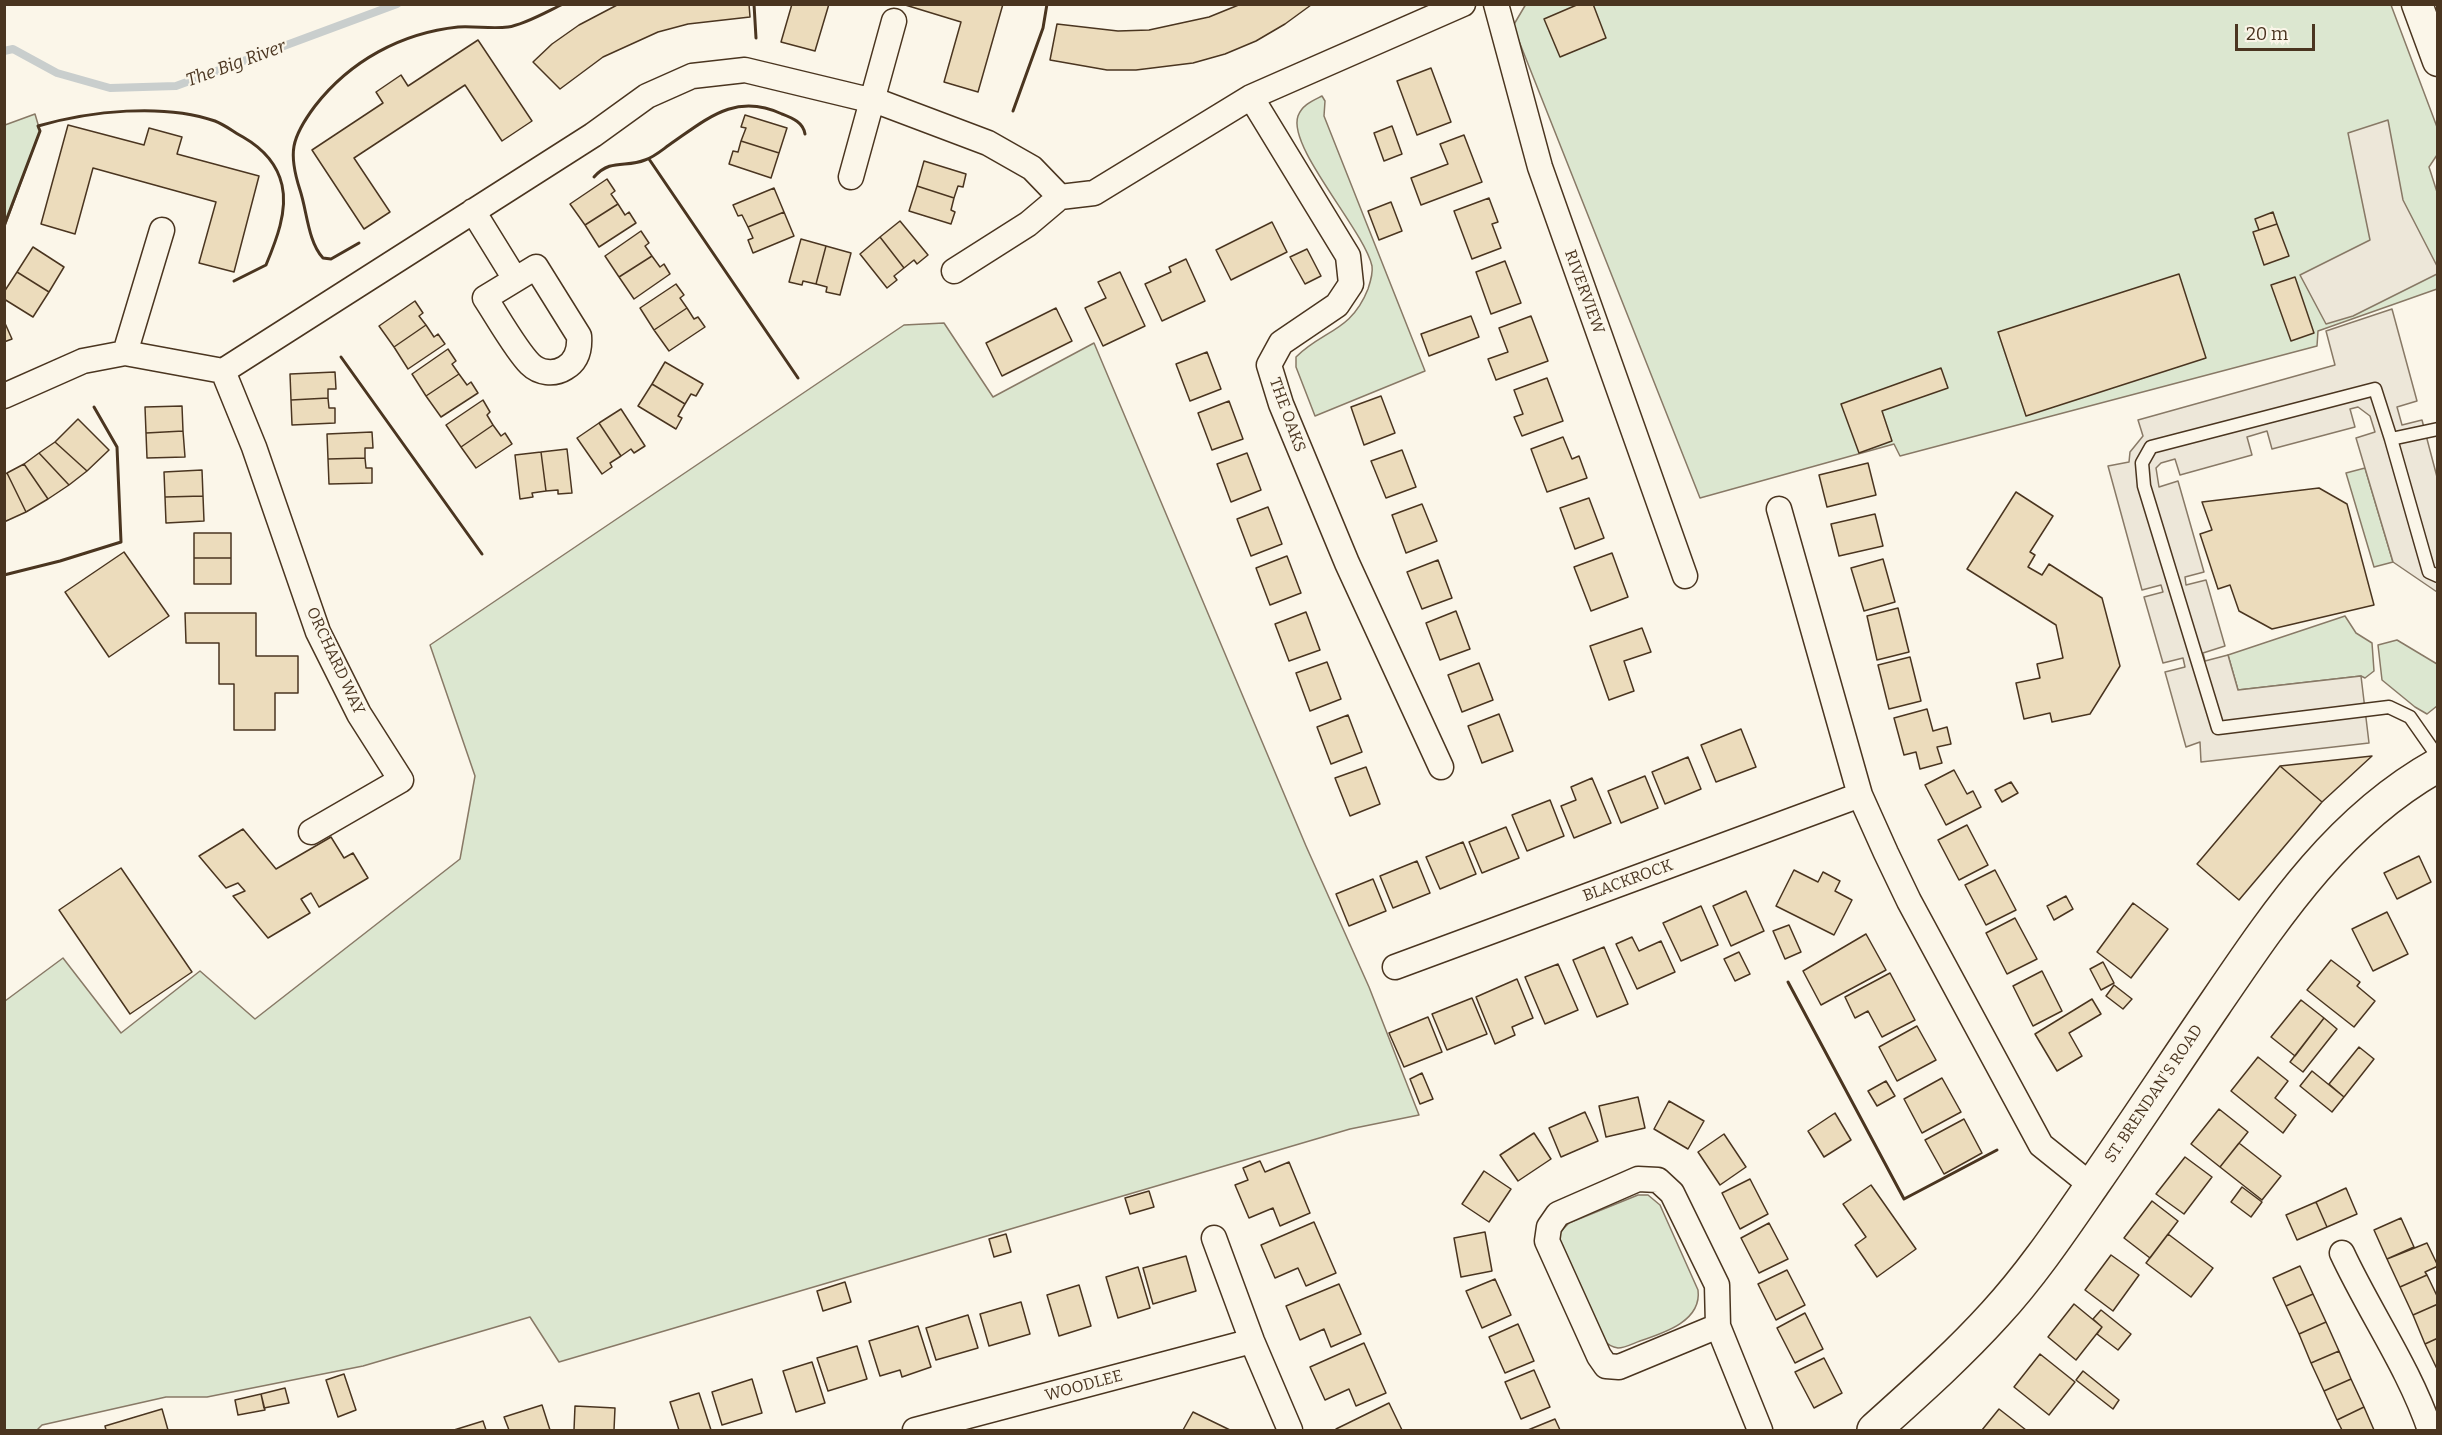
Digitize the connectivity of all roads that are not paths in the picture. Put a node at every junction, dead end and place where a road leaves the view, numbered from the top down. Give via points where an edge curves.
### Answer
1 (1462, 4) edge
2 (1496, 4) edge
3 (2417, 4) edge
4 (894, 21) dead end
5 (2438, 61) edge
6 (1251, 97) junction
7 (872, 100) junction
8 (851, 177) dead end
9 (1060, 197) junction
10 (472, 211) junction
11 (162, 230) dead end
12 (954, 271) dead end
13 (515, 279) dead end
14 (125, 353) junction
15 (223, 371) junction
16 (4, 396) edge
17 (2438, 429) edge
18 (2391, 439) junction
19 (1779, 509) dead end
20 (1685, 576) dead end
21 (2438, 576) edge
22 (2438, 757) edge
23 (2438, 765) edge
24 (1441, 767) dead end
25 (1860, 795) junction
26 (311, 832) dead end
27 (1395, 968) dead end
28 (2092, 1186) junction
29 (1214, 1238) dead end
30 (2342, 1253) dead end
31 (1718, 1326) junction
32 (1252, 1341) junction
33 (915, 1431) edge
34 (1290, 1431) edge
35 (1760, 1431) edge
36 (1874, 1431) edge
37 (2430, 1431) edge

1 - 6 street
2 - 20 street, RIVERVIEW via 1540,167
3 - 5 street
4 - 7 street
6 - 9 street via 1094,193
6 - 24 street, THE OAKS via 1348,256 1351,284 1337,305 1281,344 1269,365 1281,404 1347,563
7 - 8 street
7 - 9 street via 988,143 1032,168
7 - 10 street via 746,70 692,76 647,96
9 - 12 street via 1028,224
10 - 13 street
10 - 15 street
11 - 14 street
14 - 15 street
14 - 16 street via 83,361
15 - 26 street, ORCHARD WAY via 254,447 318,632 359,714 400,780
17 - 18 lane
18 - 21 lane via 2429,572
18 - 22 lane via 2375,389 2151,447 2142,463 2144,486 2218,728 2389,707 2409,717
19 - 25 street
23 - 28 main road, ST. BRENDAN'S ROAD via 2397,791 2322,858 2279,911
25 - 27 street, BLACKROCK
25 - 28 street via 1909,901 2041,1145
28 - 36 main road, ST. BRENDAN'S ROAD via 1996,1313 1951,1361
29 - 32 street
30 - 37 street
31 - 31 street via 1717,1285 1672,1193 1658,1180 1638,1179 1558,1214 1549,1227 1547,1241 1606,1366 1619,1367
31 - 35 street
32 - 33 street, WOODLEE
32 - 34 street

